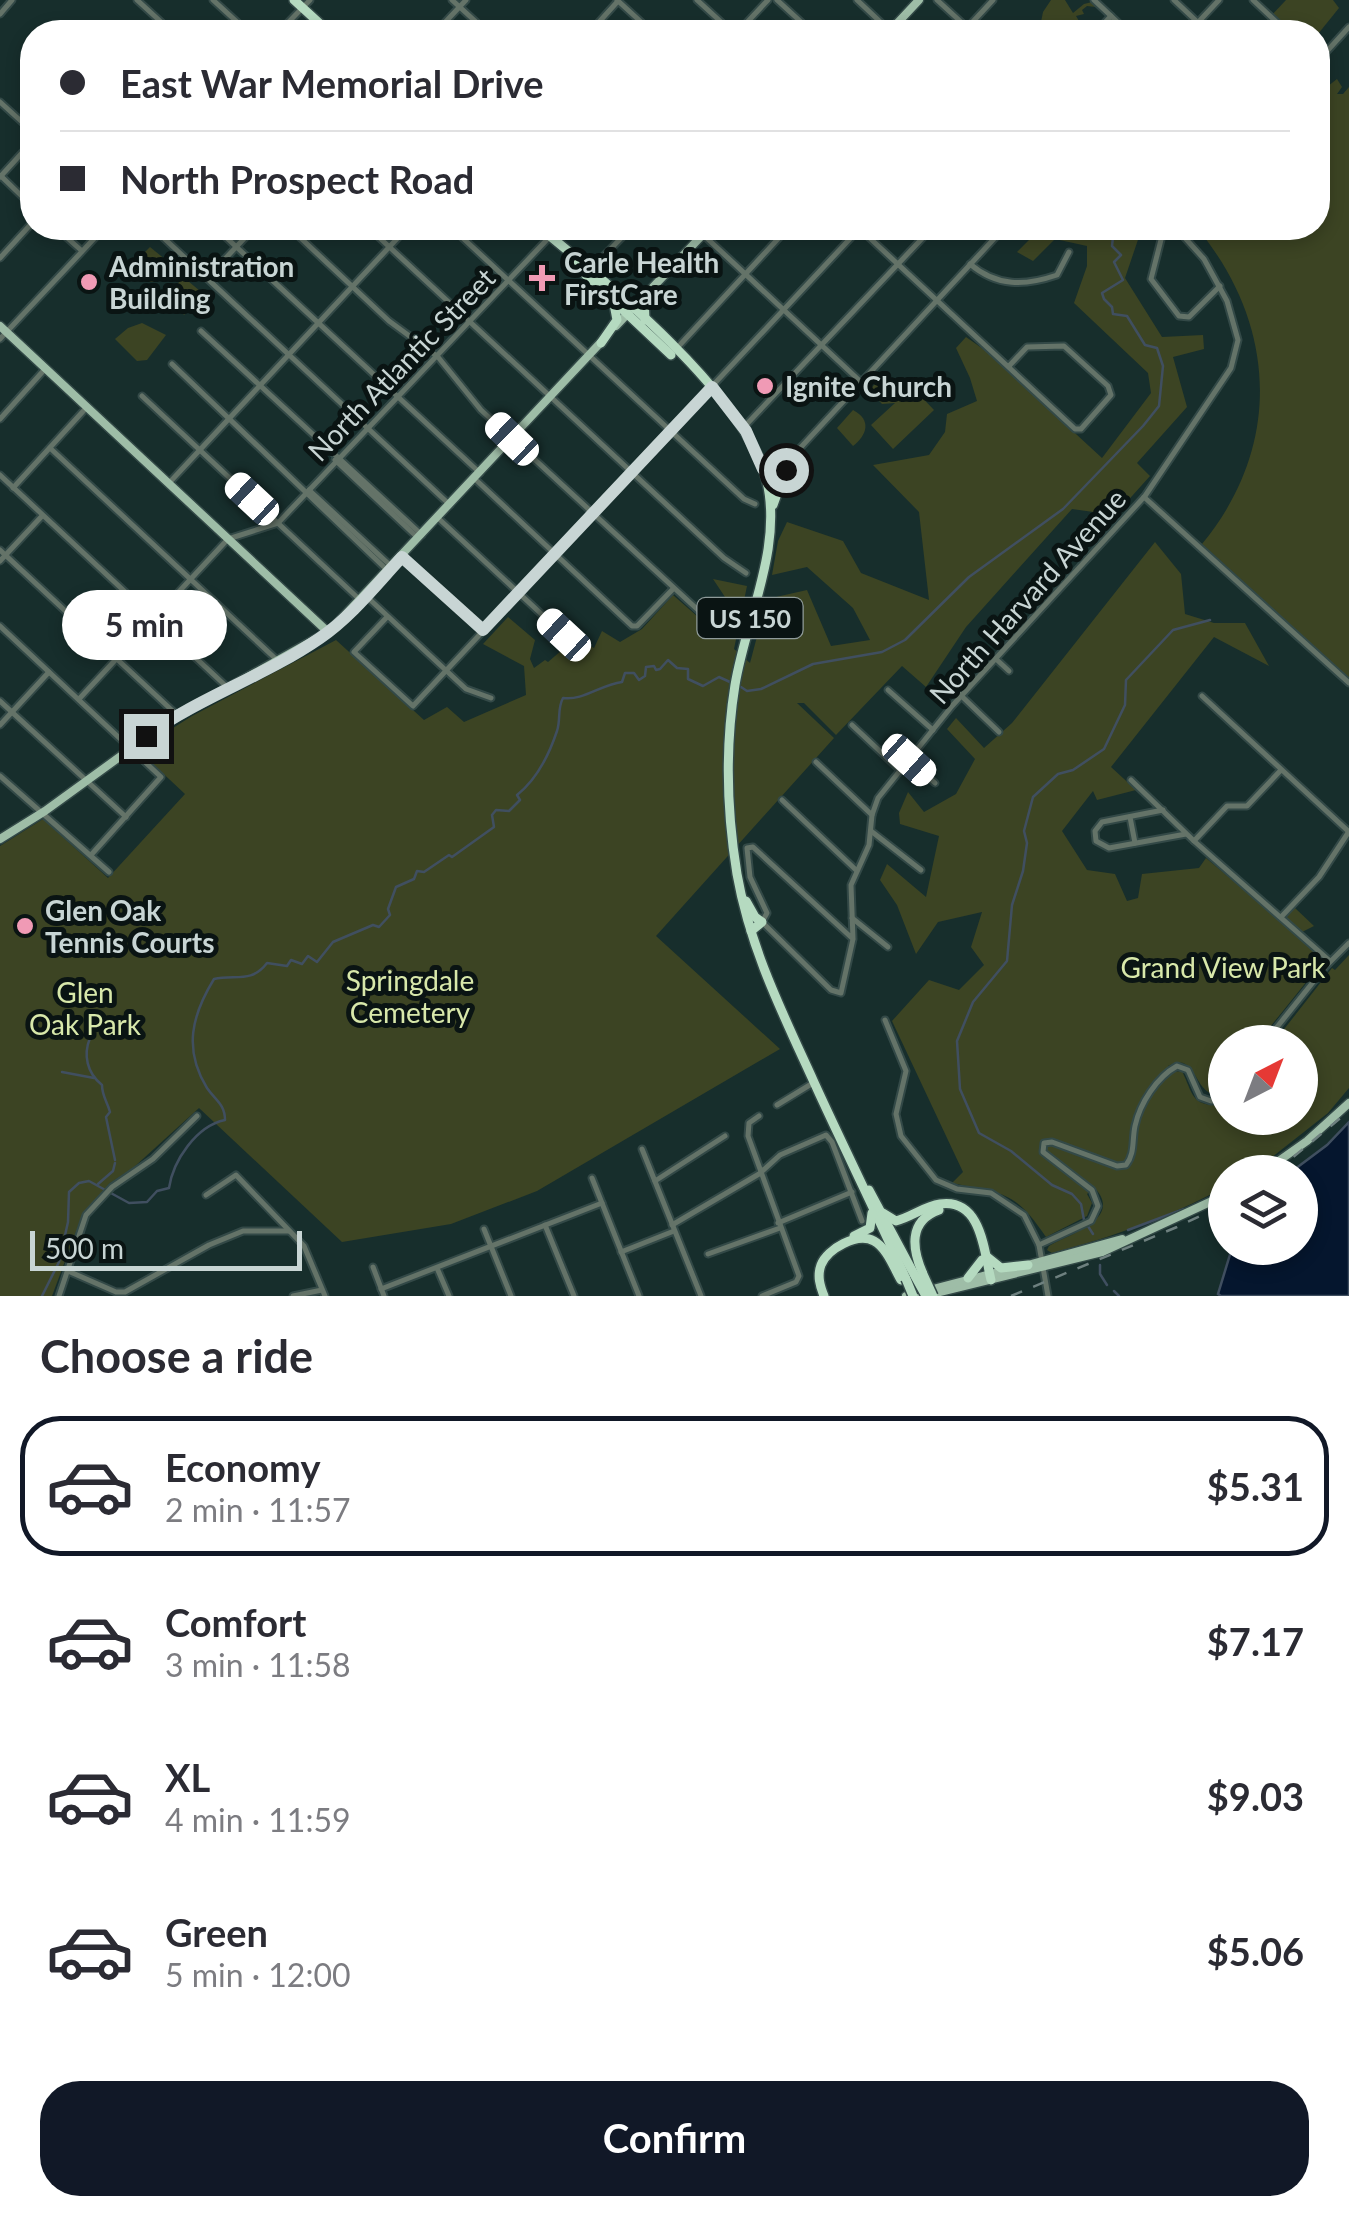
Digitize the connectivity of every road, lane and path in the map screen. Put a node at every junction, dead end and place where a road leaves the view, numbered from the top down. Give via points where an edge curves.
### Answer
1 (12, 0) edge
2 (136, 0) edge
3 (214, 0) edge
4 (294, 0) edge
5 (452, 0) edge
6 (466, 0) edge
7 (618, 0) edge
8 (698, 0) edge
9 (768, 0) edge
10 (777, 0) edge
11 (857, 0) edge
12 (919, 0) edge
13 (937, 0) edge
14 (994, 0) edge
15 (1094, 0) edge
16 (1174, 0) edge
17 (1219, 0) edge
18 (1253, 0) edge
19 (306, 4) edge
20 (460, 7) junction
21 (0, 14) edge
22 (1111, 16) junction
23 (158, 20) edge
24 (235, 20) edge
25 (448, 20) edge
26 (474, 20) edge
27 (600, 20) edge
28 (639, 20) edge
29 (721, 20) edge
30 (747, 20) edge
31 (799, 20) edge
32 (878, 20) edge
33 (901, 20) edge
34 (958, 20) edge
35 (977, 20) edge
36 (1107, 20) edge
37 (1115, 20) edge
38 (1195, 20) edge
39 (1201, 20) edge
40 (1274, 20) edge
41 (1349, 27) edge
42 (1330, 48) edge
43 (0, 102) edge
44 (20, 120) edge
45 (20, 155) edge
46 (0, 176) edge
47 (20, 195) edge
48 (20, 236) edge
49 (70, 240) edge
50 (93, 240) edge
51 (166, 240) edge
52 (229, 240) edge
53 (242, 240) edge
54 (303, 240) edge
55 (382, 240) edge
56 (397, 240) edge
57 (465, 240) edge
58 (546, 240) edge
59 (556, 240) edge
60 (621, 240) edge
61 (694, 240) edge
62 (713, 240) edge
63 (777, 240) edge
64 (849, 240) edge
65 (873, 240) edge
66 (921, 240) edge
67 (993, 240) edge
68 (1161, 240) edge
69 (1188, 240) edge
70 (236, 246) junction
71 (390, 247) junction
72 (82, 251) junction
73 (1069, 252) dead end
74 (0, 258) edge
75 (898, 264) junction
76 (970, 264) junction
77 (746, 274) junction
78 (591, 275) junction
79 (207, 278) junction
80 (509, 280) junction
81 (352, 286) junction
82 (1220, 286) junction
83 (644, 297) junction
84 (936, 300) junction
85 (784, 310) junction
86 (630, 312) junction
87 (318, 322) junction
88 (470, 322) junction
89 (647, 328) junction
90 (201, 331) dead end
91 (2, 333) edge
92 (604, 340) junction
93 (822, 346) junction
94 (675, 350) junction
95 (289, 354) junction
96 (589, 356) junction
97 (438, 357) junction
98 (172, 364) dead end
99 (1009, 366) junction
100 (46, 369) junction
101 (861, 382) junction
102 (258, 386) junction
103 (710, 388) junction
104 (142, 396) dead end
105 (397, 396) junction
106 (551, 397) junction
107 (87, 408) junction
108 (229, 418) junction
109 (0, 419) edge
110 (744, 427) junction
111 (368, 428) junction
112 (670, 430) junction
113 (512, 439) junction
114 (50, 448) junction
115 (200, 450) junction
116 (337, 460) junction
117 (784, 462) junction
118 (763, 469) junction
119 (631, 472) junction
120 (0, 476) edge
121 (477, 476) junction
122 (169, 483) junction
123 (13, 488) junction
124 (308, 492) junction
125 (1144, 497) junction
126 (754, 504) dead end
127 (450, 505) junction
128 (592, 514) junction
129 (42, 516) junction
130 (438, 518) junction
131 (771, 518) junction
132 (278, 524) junction
133 (420, 537) junction
134 (228, 539) junction
135 (555, 554) junction
136 (2, 556) edge
137 (402, 557) junction
138 (390, 569) junction
139 (746, 573) dead end
140 (190, 578) junction
141 (672, 589) junction
142 (519, 592) junction
143 (363, 598) junction
144 (388, 616) junction
145 (152, 618) junction
146 (0, 626) edge
147 (483, 630) junction
148 (328, 632) junction
149 (723, 633) dead end
150 (564, 635) dead end
151 (116, 658) junction
152 (996, 658) junction
153 (279, 662) junction
154 (446, 671) junction
155 (1010, 671) dead end
156 (49, 672) junction
157 (1349, 683) edge
158 (950, 685) dead end
159 (228, 688) junction
160 (888, 690) dead end
161 (961, 696) junction
162 (1202, 696) dead end
163 (490, 698) dead end
164 (79, 699) junction
165 (0, 700) edge
166 (12, 712) junction
167 (178, 716) junction
168 (0, 725) edge
169 (852, 726) dead end
170 (932, 730) junction
171 (999, 732) dead end
172 (130, 748) junction
173 (909, 760) junction
174 (816, 762) dead end
175 (900, 770) junction
176 (1281, 770) junction
177 (0, 776) edge
178 (86, 780) junction
179 (1131, 780) dead end
180 (935, 783) dead end
181 (782, 800) dead end
182 (1162, 810) junction
183 (42, 814) junction
184 (872, 815) junction
185 (126, 817) junction
186 (1130, 817) junction
187 (871, 831) junction
188 (1349, 832) edge
189 (1186, 834) junction
190 (0, 840) edge
191 (1194, 841) junction
192 (1135, 843) junction
193 (91, 855) junction
194 (856, 870) junction
195 (920, 870) dead end
196 (109, 872) dead end
197 (1282, 916) junction
198 (852, 918) junction
199 (760, 927) junction
200 (853, 939) junction
201 (1349, 943) edge
202 (888, 947) dead end
203 (1330, 962) junction
204 (884, 1020) dead end
205 (1279, 1025) edge
206 (814, 1083) junction
207 (1208, 1101) edge
208 (1349, 1103) edge
209 (777, 1105) dead end
210 (197, 1116) dead end
211 (759, 1116) dead end
212 (726, 1136) dead end
213 (642, 1149) dead end
214 (1287, 1155) edge
215 (760, 1174) junction
216 (592, 1178) dead end
217 (655, 1182) junction
218 (861, 1191) junction
219 (206, 1195) dead end
220 (602, 1203) junction
221 (1208, 1203) edge
222 (862, 1221) dead end
223 (545, 1225) junction
224 (779, 1226) junction
225 (673, 1228) junction
226 (484, 1229) dead end
227 (289, 1231) junction
228 (1039, 1245) junction
229 (491, 1246) junction
230 (983, 1248) junction
231 (621, 1252) junction
232 (708, 1254) dead end
233 (982, 1260) junction
234 (1028, 1265) junction
235 (1044, 1265) junction
236 (373, 1266) dead end
237 (438, 1268) junction
238 (68, 1271) junction
239 (911, 1277) junction
240 (988, 1277) junction
241 (968, 1278) junction
242 (383, 1292) edge
243 (324, 1293) edge
244 (821, 1294) edge
245 (59, 1296) edge
246 (293, 1296) edge
247 (449, 1296) edge
248 (511, 1296) edge
249 (574, 1296) edge
250 (639, 1296) edge
251 (701, 1296) edge
252 (762, 1296) edge
253 (909, 1296) edge
254 (928, 1296) edge
255 (1048, 1296) edge

1 - 21 street
2 - 23 street
3 - 24 street
4 - 19 highway
5 - 20 street
6 - 20 street
7 - 27 street
7 - 28 street
8 - 29 street
9 - 30 street
10 - 31 street
11 - 32 street
12 - 33 main road
13 - 34 street
14 - 35 street
15 - 22 street
16 - 38 street
17 - 39 street
18 - 40 street
20 - 25 street
20 - 26 street
22 - 36 street
22 - 37 street
41 - 42 street
43 - 44 street
45 - 46 street
46 - 47 street
48 - 74 street
49 - 72 street
50 - 72 street
51 - 79 street
52 - 70 street
53 - 70 street
54 - 81 street
55 - 71 street
56 - 71 street
57 - 80 street
58 - 80 street, North Atlantic Street
59 - 78 highway, US 150
60 - 78 street
61 - 83 main road
62 - 77 street
63 - 77 street
64 - 85 street
65 - 75 street
66 - 75 street
67 - 76 street
68 - 82 street via 1150,278 1178,315 1189,317
69 - 82 street, North Harvard Avenue
70 - 79 street
70 - 87 street
71 - 81 street
71 - 88 street
72 - 91 street
73 - 76 street via 1057,275 1021,285
75 - 84 street
75 - 93 street
76 - 84 street
77 - 85 street
77 - 94 street
78 - 86 highway, US 150
78 - 92 highway via 617,312
79 - 95 street
80 - 88 street, North Atlantic Street
80 - 96 street
81 - 87 street
81 - 97 street
82 - 125 street, North Harvard Avenue via 1236,330 1234,361
83 - 86 main road
83 - 89 highway
84 - 99 street
84 - 101 street
85 - 93 street
85 - 103 street
86 - 89 highway, US 150
86 - 92 main road
87 - 95 street
87 - 105 street
88 - 97 street, North Atlantic Street
88 - 106 street
89 - 92 highway via 630,326
89 - 94 highway, US 150
89 - 103 highway, US 150
90 - 102 street
91 - 100 main road
92 - 96 main road
93 - 101 street
93 - 110 street
94 - 103 highway, US 150
95 - 102 street
95 - 111 street
96 - 106 main road
96 - 112 street
97 - 105 street, North Atlantic Street
97 - 113 street
98 - 108 street
99 - 99 street via 1028,346 1062,345 1112,392 1077,430
100 - 107 main road
100 - 109 street
101 - 117 street
102 - 108 street
102 - 116 street
103 - 110 highway, US 150
103 - 112 street
104 - 115 street
105 - 111 street, North Atlantic Street
105 - 121 street
106 - 113 main road
106 - 119 street
107 - 114 street
107 - 122 main road
108 - 115 street
108 - 124 street
110 - 118 highway, US 150
111 - 116 street, North Atlantic Street
111 - 127 street
112 - 119 street
112 - 126 street
113 - 121 main road
113 - 128 street
114 - 123 street
114 - 140 street
115 - 122 street
115 - 132 street
116 - 124 street, North Atlantic Street
116 - 133 street
117 - 118 street
117 - 131 highway
118 - 131 highway, US 150
119 - 128 street
119 - 139 street
120 - 123 street
121 - 127 main road
121 - 135 street
122 - 134 main road
123 - 129 street
124 - 132 street, North Atlantic Street
124 - 138 street
125 - 152 street, North Harvard Avenue
125 - 157 street
127 - 130 main road
128 - 135 street
128 - 141 street
129 - 136 street
129 - 145 street
130 - 133 main road
130 - 142 street
131 - 199 highway, US 150 via 732,706 729,790 738,874
132 - 134 street
132 - 143 street
133 - 137 main road
134 - 140 street
134 - 148 main road
135 - 141 street via 634,626
135 - 142 street
136 - 151 street
137 - 138 main road
137 - 147 street
138 - 143 main road
140 - 145 street
140 - 153 street
141 - 149 street
142 - 147 street
142 - 150 street
143 - 144 street
143 - 148 main road
144 - 154 street
144 - 154 street via 354,652 413,706
145 - 151 street
145 - 159 street
146 - 156 street
147 - 154 street
148 - 153 main road
151 - 164 street
151 - 167 street
152 - 155 street
152 - 161 street, North Harvard Avenue
153 - 159 main road
154 - 163 street via 467,690
156 - 164 street
156 - 166 street
158 - 161 street
159 - 167 main road
160 - 170 street
161 - 170 street, North Harvard Avenue
161 - 171 street
162 - 176 street
164 - 172 street
165 - 166 street
166 - 168 street
166 - 178 street
167 - 172 main road
169 - 175 street
170 - 173 street, North Harvard Avenue
172 - 178 main road
172 - 185 street via 161,778
173 - 175 street, North Harvard Avenue
173 - 180 street
174 - 184 street
175 - 184 street, North Harvard Avenue
176 - 188 street
176 - 191 street via 1246,807 1228,806
177 - 183 street
178 - 183 main road
178 - 185 street
179 - 182 street
181 - 194 street
182 - 186 street
182 - 189 street
183 - 190 main road
183 - 193 street
184 - 187 street, North Harvard Avenue
185 - 193 street
186 - 192 street
186 - 192 street via 1102,822 1095,836 1107,848
187 - 194 street, North Harvard Avenue
187 - 195 street
188 - 197 street
189 - 191 street
189 - 192 street
191 - 197 street
193 - 196 street
194 - 198 street, North Harvard Avenue
197 - 203 street
198 - 200 street, North Harvard Avenue
198 - 202 street
199 - 200 street, North Harvard Avenue via 839,994
199 - 200 street via 767,913 750,877 750,846
199 - 206 highway via 772,993
201 - 203 street
203 - 205 street
204 - 228 street via 906,1071 897,1126 904,1142 950,1188 986,1192 1012,1204 1029,1220
206 - 209 street
206 - 218 highway
207 - 228 street via 1193,1088 1189,1071 1178,1066 1160,1079 1136,1121 1126,1165 1044,1143 1044,1153 1094,1193 1098,1206 1091,1221
208 - 214 main road
210 - 238 street via 101,1197 86,1216
211 - 215 street via 748,1136
212 - 217 street
213 - 217 street
215 - 218 street via 780,1156 827,1135
215 - 224 street
215 - 225 street
216 - 220 street
217 - 225 street
218 - 222 street
218 - 224 street
218 - 230 highway via 895,1222 936,1205 961,1207 977,1223
218 - 239 highway
218 - 244 highway via 873,1224 822,1256 816,1270
219 - 227 street via 236,1175
220 - 223 street
220 - 231 street
221 - 235 main road
223 - 229 street
223 - 249 street
224 - 232 street
224 - 252 street via 799,1278
225 - 231 street
225 - 251 street
226 - 229 street
227 - 238 street via 243,1231 125,1292
227 - 243 street via 306,1249
228 - 235 street
229 - 237 street
229 - 248 street
230 - 234 highway via 999,1268
230 - 240 highway
231 - 250 street
233 - 239 highway via 968,1220 940,1210 924,1217 915,1232
233 - 240 highway
233 - 241 highway
234 - 235 main road
234 - 240 main road
235 - 240 main road
235 - 255 street
236 - 242 street
237 - 242 street
237 - 247 street
238 - 245 street
239 - 244 highway via 879,1245 858,1239 822,1262
239 - 253 highway, bridge
239 - 254 highway, bridge
240 - 241 main road
240 - 254 main road
241 - 253 main road
243 - 246 street

